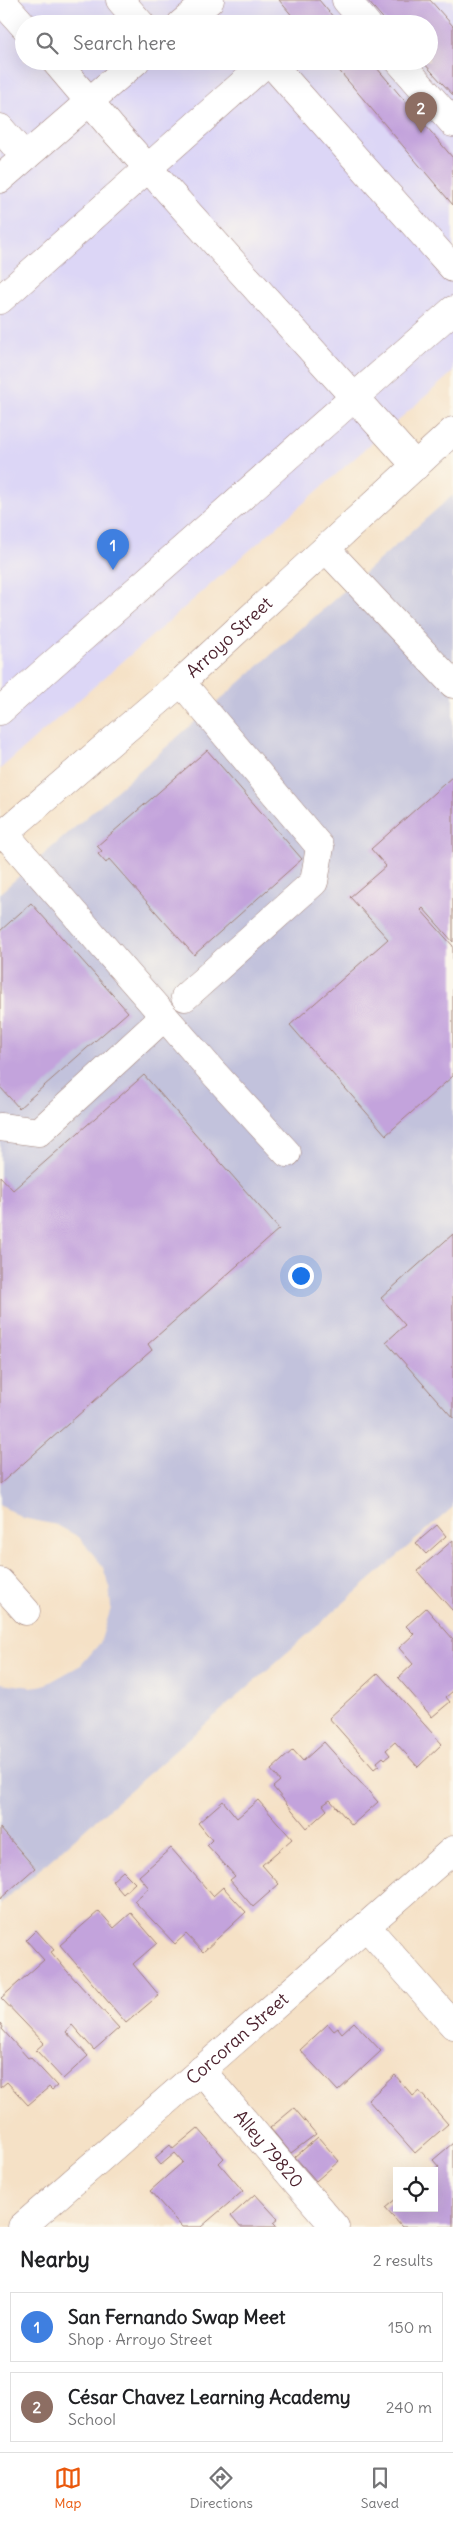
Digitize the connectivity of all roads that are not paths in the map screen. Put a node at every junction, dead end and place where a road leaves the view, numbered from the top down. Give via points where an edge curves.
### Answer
1 (1, 0) edge
2 (120, 0) edge
3 (210, 0) edge
4 (346, 0) edge
5 (133, 15) edge
6 (192, 15) edge
7 (359, 15) edge
8 (15, 16) edge
9 (63, 70) edge
10 (125, 70) edge
11 (258, 70) edge
12 (276, 70) edge
13 (407, 70) edge
14 (90, 100) junction
15 (453, 123) edge
16 (0, 128) edge
17 (25, 156) junction
18 (148, 168) junction
19 (0, 179) edge
20 (453, 268) edge
21 (0, 300) edge
22 (453, 310) edge
23 (354, 398) junction
24 (453, 431) edge
25 (416, 466) junction
26 (326, 549) junction
27 (181, 682) junction
28 (453, 684) edge
29 (0, 711) edge
30 (2, 835) edge
31 (186, 997) dead end
32 (164, 1017) junction
33 (0, 1127) edge
34 (287, 1153) dead end
35 (0, 1582) edge
36 (26, 1612) dead end
37 (453, 1850) edge
38 (366, 1926) junction
39 (453, 2025) edge
40 (201, 2070) junction
41 (22, 2227) edge
42 (335, 2227) edge

1 - 8 street
2 - 5 street
3 - 6 street
4 - 7 street
9 - 14 street
10 - 14 street
11 - 18 street
12 - 20 street
13 - 15 street
14 - 17 street
14 - 18 street
16 - 17 street
17 - 19 street
18 - 21 street
18 - 23 street
22 - 23 street
23 - 25 street
23 - 29 street
24 - 25 street, Arroyo Street
25 - 26 street, Arroyo Street
26 - 27 street, Arroyo Street
26 - 28 street
27 - 30 street, Arroyo Street
27 - 31 street via 320,847 314,882
30 - 32 street
32 - 33 street via 39,1132
32 - 34 street
35 - 36 street
37 - 38 street, Corcoran Street
38 - 39 street
38 - 40 street, Corcoran Street
40 - 41 street, Corcoran Street
40 - 42 street, Alley 79820

